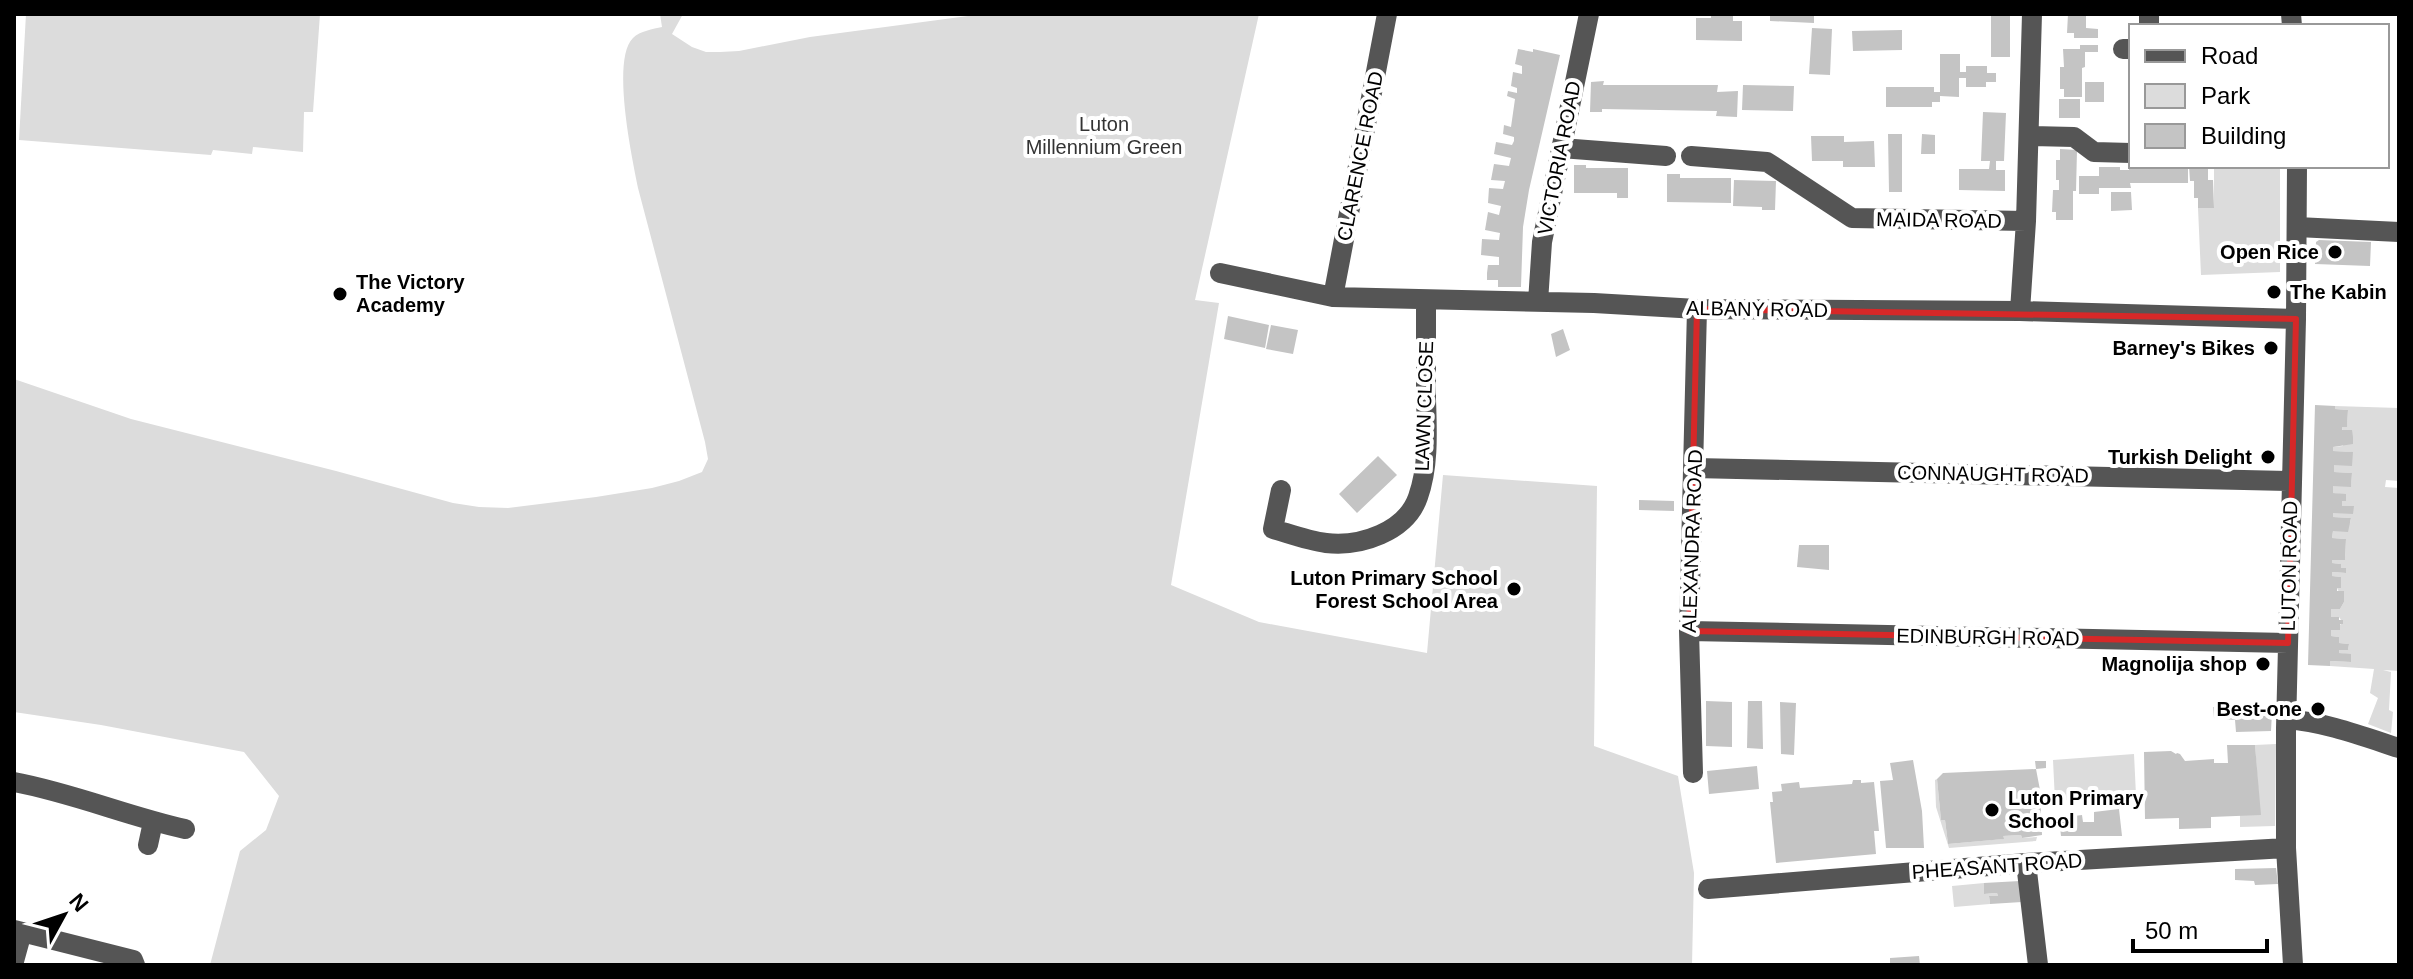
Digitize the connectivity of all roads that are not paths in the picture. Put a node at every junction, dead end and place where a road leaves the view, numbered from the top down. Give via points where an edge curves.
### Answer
1 (1387, 14) edge
2 (1589, 14) edge
3 (2032, 14) edge
4 (2029, 136) junction
5 (1561, 148) junction
6 (2129, 153) edge
7 (1666, 156) dead end
8 (1691, 156) dead end
9 (2297, 168) edge
10 (2026, 221) junction
11 (2297, 227) junction
12 (2399, 232) edge
13 (1220, 273) dead end
14 (1333, 297) junction
15 (1426, 301) junction
16 (1538, 302) junction
17 (1697, 309) junction
18 (2020, 311) junction
19 (2296, 319) junction
20 (1694, 468) junction
21 (2291, 481) junction
22 (1281, 490) dead end
23 (1689, 631) junction
24 (2288, 643) junction
25 (2286, 719) junction
26 (2399, 748) edge
27 (1693, 773) dead end
28 (14, 782) edge
29 (153, 822) junction
30 (185, 829) dead end
31 (148, 845) dead end
32 (2286, 848) junction
33 (2026, 863) junction
34 (1708, 889) dead end
35 (18, 931) edge
36 (14, 961) edge
37 (135, 965) edge
38 (2038, 965) edge
39 (2293, 965) edge

1 - 14 street, CLARENCE ROAD
2 - 5 street, VICTORIA ROAD
3 - 4 street, MAIDA ROAD
4 - 6 street via 2074,137 2094,152
4 - 10 street, MAIDA ROAD
5 - 7 street
5 - 16 street, VICTORIA ROAD via 1542,242
8 - 10 street, MAIDA ROAD via 1767,162 1852,218
9 - 11 street, LUTON ROAD
10 - 18 street, MAIDA ROAD
11 - 12 street
11 - 19 street, LUTON ROAD
13 - 14 street, ALBANY ROAD
14 - 15 street, ALBANY ROAD
15 - 16 street, ALBANY ROAD
15 - 22 street, LAWN CLOSE via 1427,440 1418,497 1410,512 1377,537 1327,543 1273,529
16 - 17 street, ALBANY ROAD
17 - 18 street, ALBANY ROAD
17 - 20 street, ALEXANDRA ROAD
18 - 19 street, ALBANY ROAD
19 - 21 street, LUTON ROAD
20 - 21 street, CONNAUGHT ROAD
20 - 23 street, ALEXANDRA ROAD
21 - 24 street, LUTON ROAD
23 - 24 street, EDINBURGH ROAD
23 - 27 street, ALEXANDRA ROAD
24 - 25 street, LUTON ROAD
25 - 26 street
25 - 32 street, LUTON ROAD
28 - 29 street via 98,802
29 - 30 street
29 - 31 street
32 - 33 street, PHEASANT ROAD
32 - 39 street, LUTON ROAD
33 - 34 street, PHEASANT ROAD
33 - 38 street
35 - 36 street
35 - 37 street via 133,960

